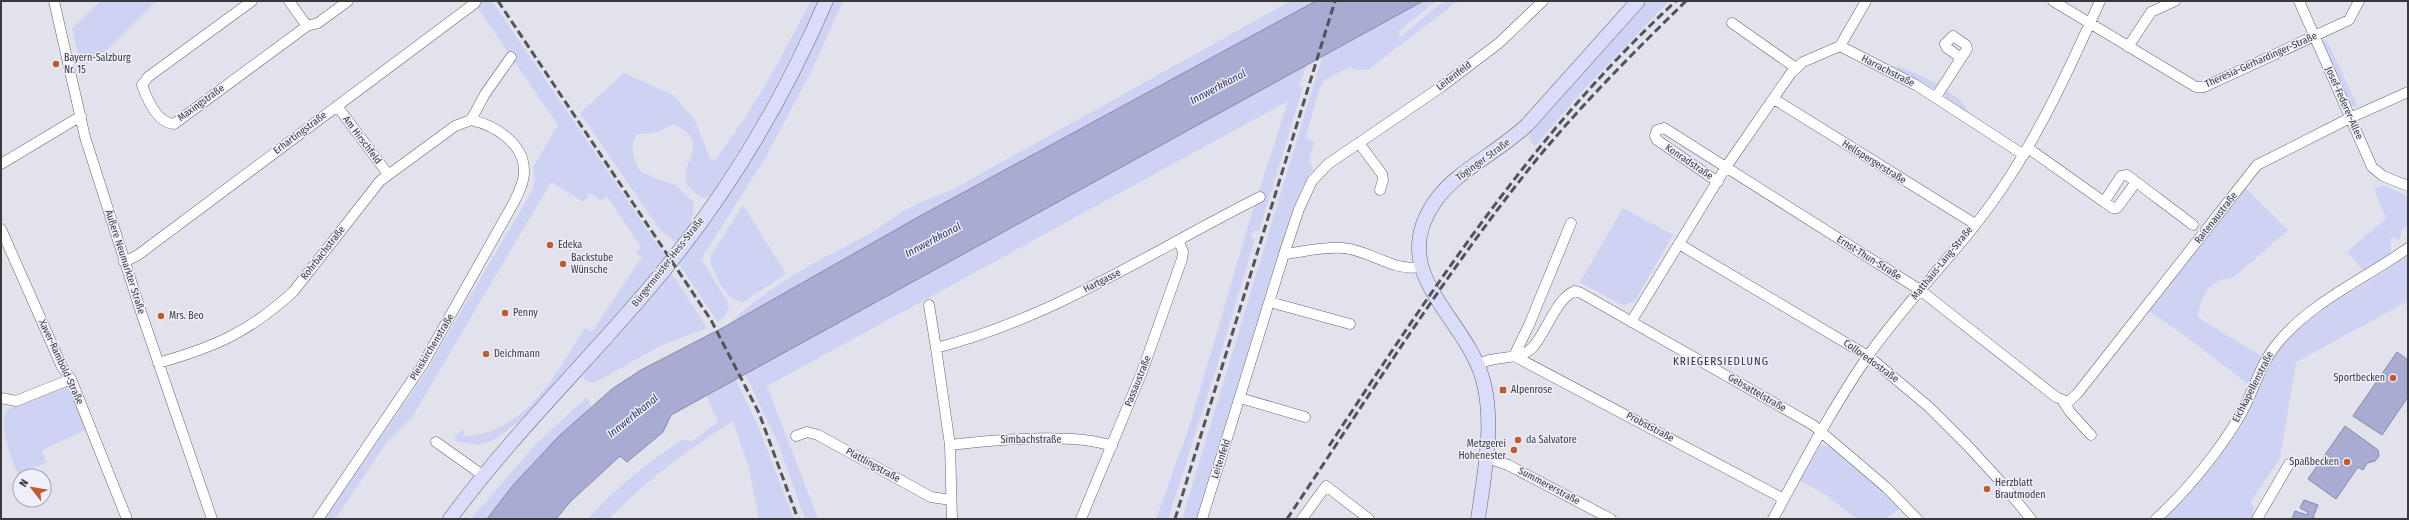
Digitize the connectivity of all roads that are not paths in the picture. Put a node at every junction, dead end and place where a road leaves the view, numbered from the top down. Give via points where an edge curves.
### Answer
1 (54, 1) edge
2 (252, 1) edge
3 (289, 1) edge
4 (348, 1) edge
5 (826, 1) edge
6 (1543, 1) edge
7 (1638, 1) edge
8 (1866, 1) edge
9 (2053, 1) edge
10 (2100, 1) edge
11 (2175, 1) edge
12 (2299, 1) edge
13 (2359, 1) edge
14 (474, 3) dead end
15 (1732, 22) dead end
16 (2089, 24) junction
17 (307, 26) junction
18 (2315, 36) junction
19 (1840, 46) junction
20 (2128, 47) junction
21 (511, 57) dead end
22 (1961, 58) dead end
23 (1796, 68) junction
24 (2408, 92) edge
25 (1936, 97) junction
26 (1774, 99) junction
27 (337, 106) junction
28 (80, 116) junction
29 (2350, 118) junction
30 (471, 120) junction
31 (1359, 143) junction
32 (2026, 151) junction
33 (1, 164) edge
34 (1726, 167) junction
35 (388, 174) junction
36 (1718, 182) junction
37 (2136, 182) junction
38 (2408, 186) edge
39 (1380, 190) dead end
40 (1260, 197) dead end
41 (2104, 202) junction
42 (1570, 223) dead end
43 (1974, 224) junction
44 (2193, 225) dead end
45 (1, 229) edge
46 (1178, 241) junction
47 (1679, 244) junction
48 (2408, 248) edge
49 (1284, 254) junction
50 (124, 262) junction
51 (1420, 267) junction
52 (1920, 290) junction
53 (1270, 302) junction
54 (929, 305) dead end
55 (1630, 322) junction
56 (1350, 324) dead end
57 (936, 348) junction
58 (1514, 356) junction
59 (1868, 356) junction
60 (158, 363) junction
61 (1478, 365) junction
62 (71, 379) junction
63 (1, 398) edge
64 (1240, 398) junction
65 (2066, 401) junction
66 (1305, 417) dead end
67 (1821, 431) junction
68 (2091, 435) dead end
69 (796, 436) dead end
70 (436, 442) dead end
71 (950, 445) junction
72 (1112, 446) junction
73 (1485, 457) junction
74 (2289, 464) dead end
75 (484, 476) junction
76 (1784, 499) junction
77 (951, 500) junction
78 (127, 519) edge
79 (212, 519) edge
80 (318, 519) edge
81 (450, 519) edge
82 (952, 519) edge
83 (1081, 519) edge
84 (1202, 519) edge
85 (1302, 519) edge
86 (1369, 519) edge
87 (1478, 519) edge
88 (1611, 519) edge
89 (1773, 519) edge
90 (1917, 519) edge
91 (2031, 519) edge
92 (2156, 519) edge
93 (2257, 519) edge

1 - 28 street, Äußere Neumarkter Straße
2 - 17 street, Maxingstraße via 148,77 142,85 160,119 174,124
3 - 17 street
4 - 17 street, Maxingstraße via 318,24
5 - 75 main road, Bürgermeister-Hess-Straße via 768,116 688,240 626,315
6 - 31 street, Leitenfeld via 1499,43 1441,87
7 - 51 main road, Töginger Straße via 1527,125 1507,144 1460,176 1440,195 1423,224 1420,237
8 - 19 street
9 - 16 street, Theresia-Gerhardinger-Straße
10 - 16 street, Matthäus-Lang-Straße
11 - 20 street via 2152,12
12 - 18 street, Josef-Federer-Allee
13 - 18 street, Theresia-Gerhardinger-Straße via 2348,20
14 - 27 street, Erhartingstraße
15 - 23 street
16 - 20 street, Theresia-Gerhardinger-Straße
16 - 32 street, Matthäus-Lang-Straße via 2058,93
18 - 20 street, Theresia-Gerhardinger-Straße via 2204,87 2188,84
18 - 29 street, Josef-Federer-Allee
19 - 23 street, Konradstraße via 1818,54
19 - 25 street, Harrachstraße
21 - 30 street via 485,94
22 - 25 street
23 - 26 street, Konradstraße
24 - 29 street, Raitenaustraße
25 - 32 street, Harrachstraße
26 - 34 street, Konradstraße
26 - 43 street, Hellspergerstraße
27 - 35 street, Am Hirschfeld
27 - 50 street, Erhartingstraße via 138,255
28 - 33 street
28 - 50 street, Äußere Neumarkter Straße
29 - 38 street, Josef-Federer-Allee via 2372,167 2383,176
29 - 65 street, Raitenaustraße via 2257,165 2134,324 2077,394
30 - 35 street, Rohrbachstraße via 455,126
30 - 80 street, Pleiskirchenstraße via 490,127 507,138 518,150 524,164 523,182 452,315 396,405
31 - 39 street via 1382,174
31 - 49 street, Leitenfeld via 1320,171 1312,181
32 - 41 street, Harrachstraße
32 - 43 street, Matthäus-Lang-Straße via 2002,189
34 - 36 street, Konradstraße
34 - 36 street, Konradstraße via 1664,128 1655,132 1657,140
34 - 52 street, Ernst-Thun-Straße
35 - 60 street, Rohrbachstraße via 372,190 293,292 276,307 228,339
36 - 47 street, Konradstraße
37 - 41 street via 2117,208
37 - 41 street via 2124,175
37 - 44 street
40 - 46 street, Hartgasse
42 - 58 street via 1530,325
43 - 52 street, Matthäus-Lang-Straße
45 - 62 street, Xaver-Rambold-Straße via 62,367
46 - 57 street, Hartgasse via 1013,324
46 - 72 street, Passaustraße via 1182,259 1145,365
47 - 55 street, Konradstraße
47 - 59 street, Colloredostraße
48 - 92 street, Eichkapellenstraße via 2331,298 2283,337 2267,358 2241,413 2215,453
49 - 51 street via 1343,248 1398,266 1411,269
49 - 53 street, Leitenfeld
50 - 60 street, Äußere Neumarkter Straße
51 - 61 main road, Töginger Straße via 1428,286 1466,342
52 - 59 street, Matthäus-Lang-Straße
52 - 65 street, Ernst-Thun-Straße via 1988,345
53 - 56 street
53 - 64 street, Leitenfeld
54 - 57 street
55 - 58 street, Gebsattelstraße via 1581,293 1570,293 1534,346 1527,352
55 - 67 street, Gebsattelstraße
57 - 71 street
58 - 61 street via 1491,358
58 - 76 street, Probststraße
59 - 67 street, Matthäus-Lang-Straße
59 - 91 street, Colloredostraße via 1929,407 2000,481
60 - 79 street, Äußere Neumarkter Straße
61 - 73 main road, Töginger Straße via 1487,403
62 - 63 street via 16,401
62 - 78 street, Xaver-Rambold-Straße
64 - 66 street
64 - 84 street, Leitenfeld
65 - 68 street, Ernst-Thun-Straße via 2070,412
67 - 76 street, Matthäus-Lang-Straße
67 - 90 street, Gebsattelstraße via 1887,488
69 - 77 street, Plattlingstraße via 807,432 818,435 931,497
70 - 75 street
71 - 72 street, Simbachstraße via 1004,440 1054,440
71 - 77 street
72 - 83 street, Passaustraße
73 - 87 main road, Töginger Straße
73 - 88 street, Summererstraße via 1508,465
74 - 93 street
75 - 81 main road, Bürgermeister-Hess-Straße
76 - 89 street, Matthäus-Lang-Straße
77 - 82 street
85 - 86 street via 1326,486

